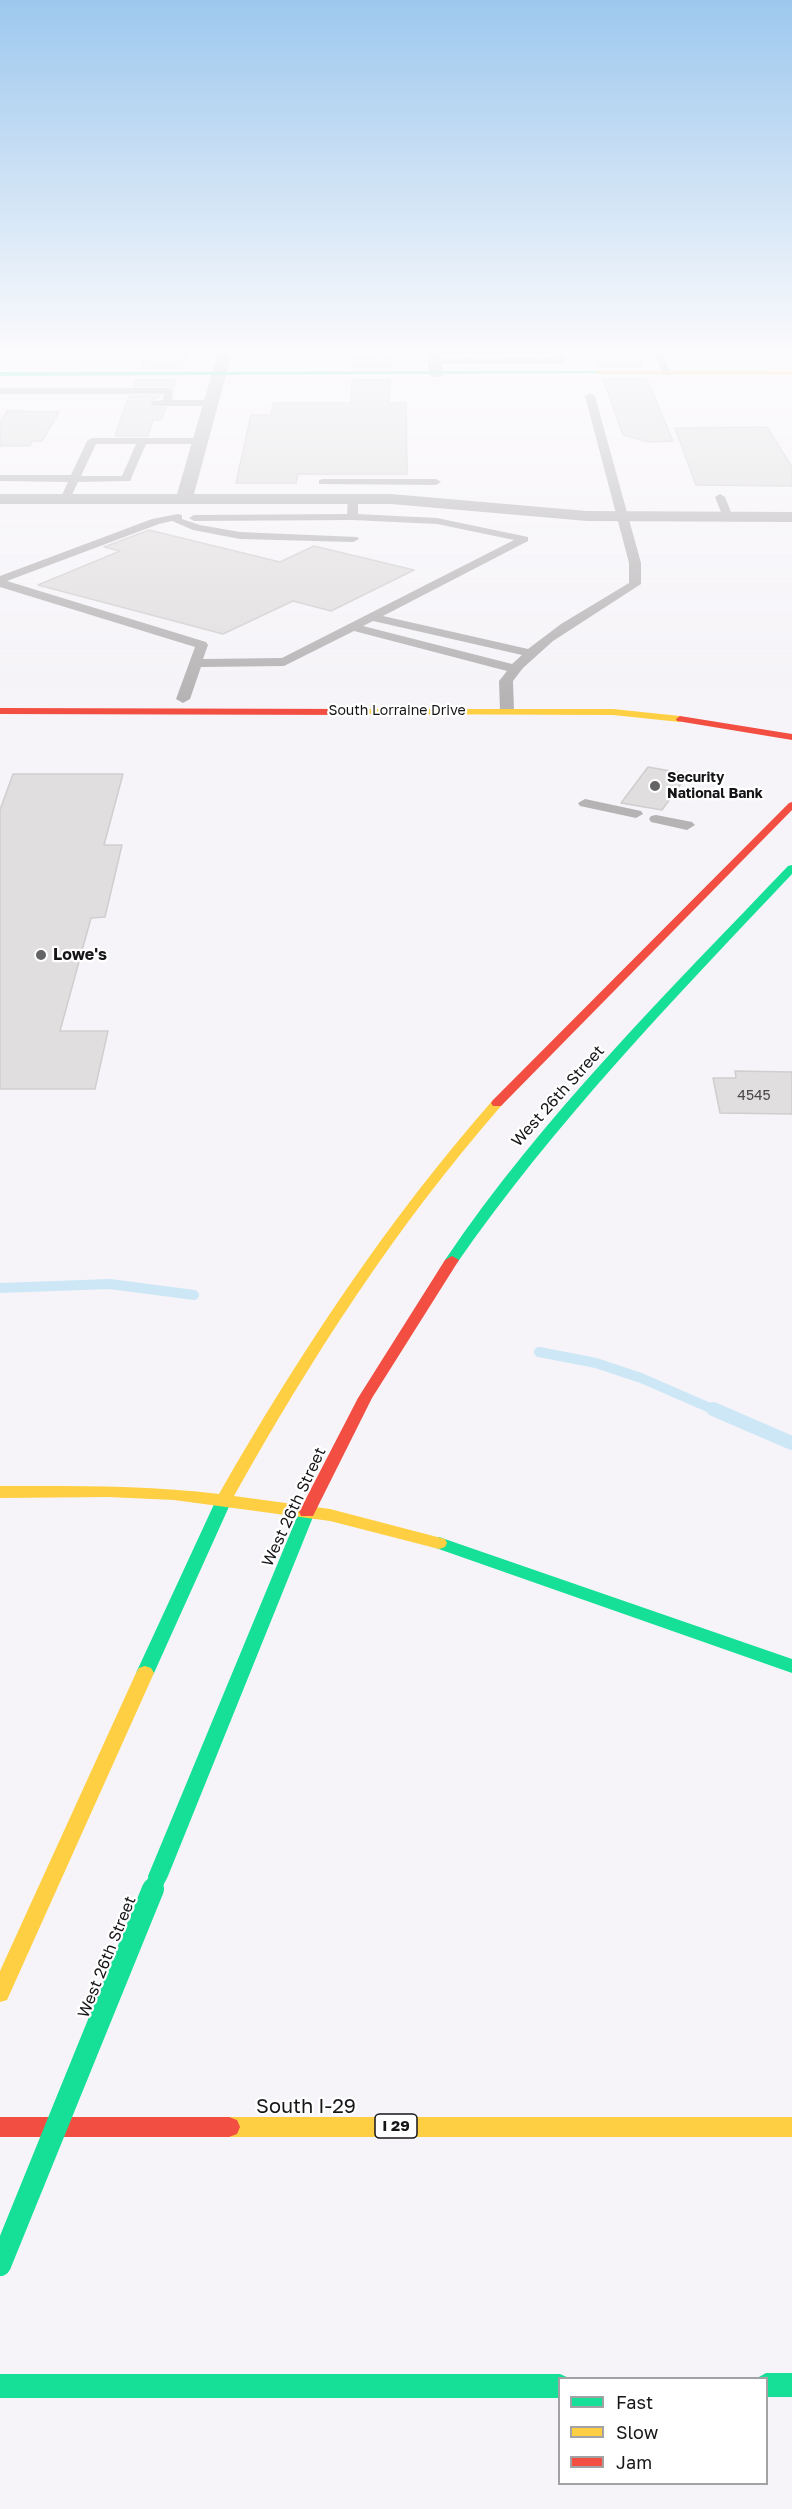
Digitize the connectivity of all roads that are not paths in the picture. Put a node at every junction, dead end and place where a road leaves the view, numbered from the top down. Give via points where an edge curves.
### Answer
1 (80, 466) edge
2 (132, 466) edge
3 (193, 466) edge
4 (608, 466) edge
5 (0, 478) edge
6 (74, 478) junction
7 (323, 482) dead end
8 (436, 482) dead end
9 (720, 497) dead end
10 (0, 499) edge
11 (65, 499) junction
12 (184, 499) junction
13 (353, 499) junction
14 (352, 517) junction
15 (621, 517) junction
16 (728, 517) junction
17 (792, 517) edge
18 (178, 518) junction
19 (353, 539) dead end
20 (0, 582) edge
21 (372, 618) junction
22 (352, 627) junction
23 (531, 653) junction
24 (196, 663) junction
25 (516, 669) junction
26 (0, 699) edge
27 (183, 699) junction
28 (511, 702) junction
29 (0, 711) edge
30 (792, 737) edge
31 (585, 803) dead end
32 (792, 805) edge
33 (636, 814) dead end
34 (656, 819) dead end
35 (687, 825) dead end
36 (792, 868) edge
37 (0, 1492) edge
38 (224, 1500) junction
39 (307, 1512) junction
40 (792, 1666) edge
41 (0, 1993) edge
42 (0, 2127) edge
43 (792, 2127) edge
44 (0, 2265) edge
45 (558, 2385) edge
46 (768, 2385) edge
47 (792, 2385) edge
48 (0, 2386) edge

1 - 6 lane
2 - 6 lane via 126,479
3 - 12 street
4 - 15 lane
5 - 6 lane
6 - 11 lane
7 - 8 lane
9 - 16 lane
10 - 11 street
11 - 12 street
12 - 13 street
12 - 18 lane
13 - 14 lane
13 - 15 street via 422,500
14 - 18 lane
14 - 21 lane via 437,521 524,539
15 - 16 street
15 - 23 lane via 634,563 635,584
16 - 17 street
18 - 19 lane via 197,529 233,535
18 - 20 lane via 156,521
20 - 24 lane via 201,645
21 - 22 lane
21 - 23 lane
22 - 24 lane via 284,662
22 - 25 lane
23 - 25 lane
24 - 27 lane
25 - 28 lane via 506,681
26 - 27 main road, South Lorraine Drive
27 - 28 main road, South Lorraine Drive
28 - 29 main road, South Lorraine Drive
28 - 30 main road, South Lorraine Drive via 643,714
31 - 33 lane
32 - 38 main road via 512,1086 458,1147 329,1322 280,1398
34 - 35 lane
36 - 39 main road, West 26th Street via 598,1074 521,1163 401,1339 365,1398
37 - 38 main road via 108,1491
38 - 39 main road
38 - 41 main road
39 - 40 main road via 445,1545
39 - 44 main road, West 26th Street, bridge
42 - 43 main road, South I-29 / I 29
45 - 48 main road
46 - 47 main road

